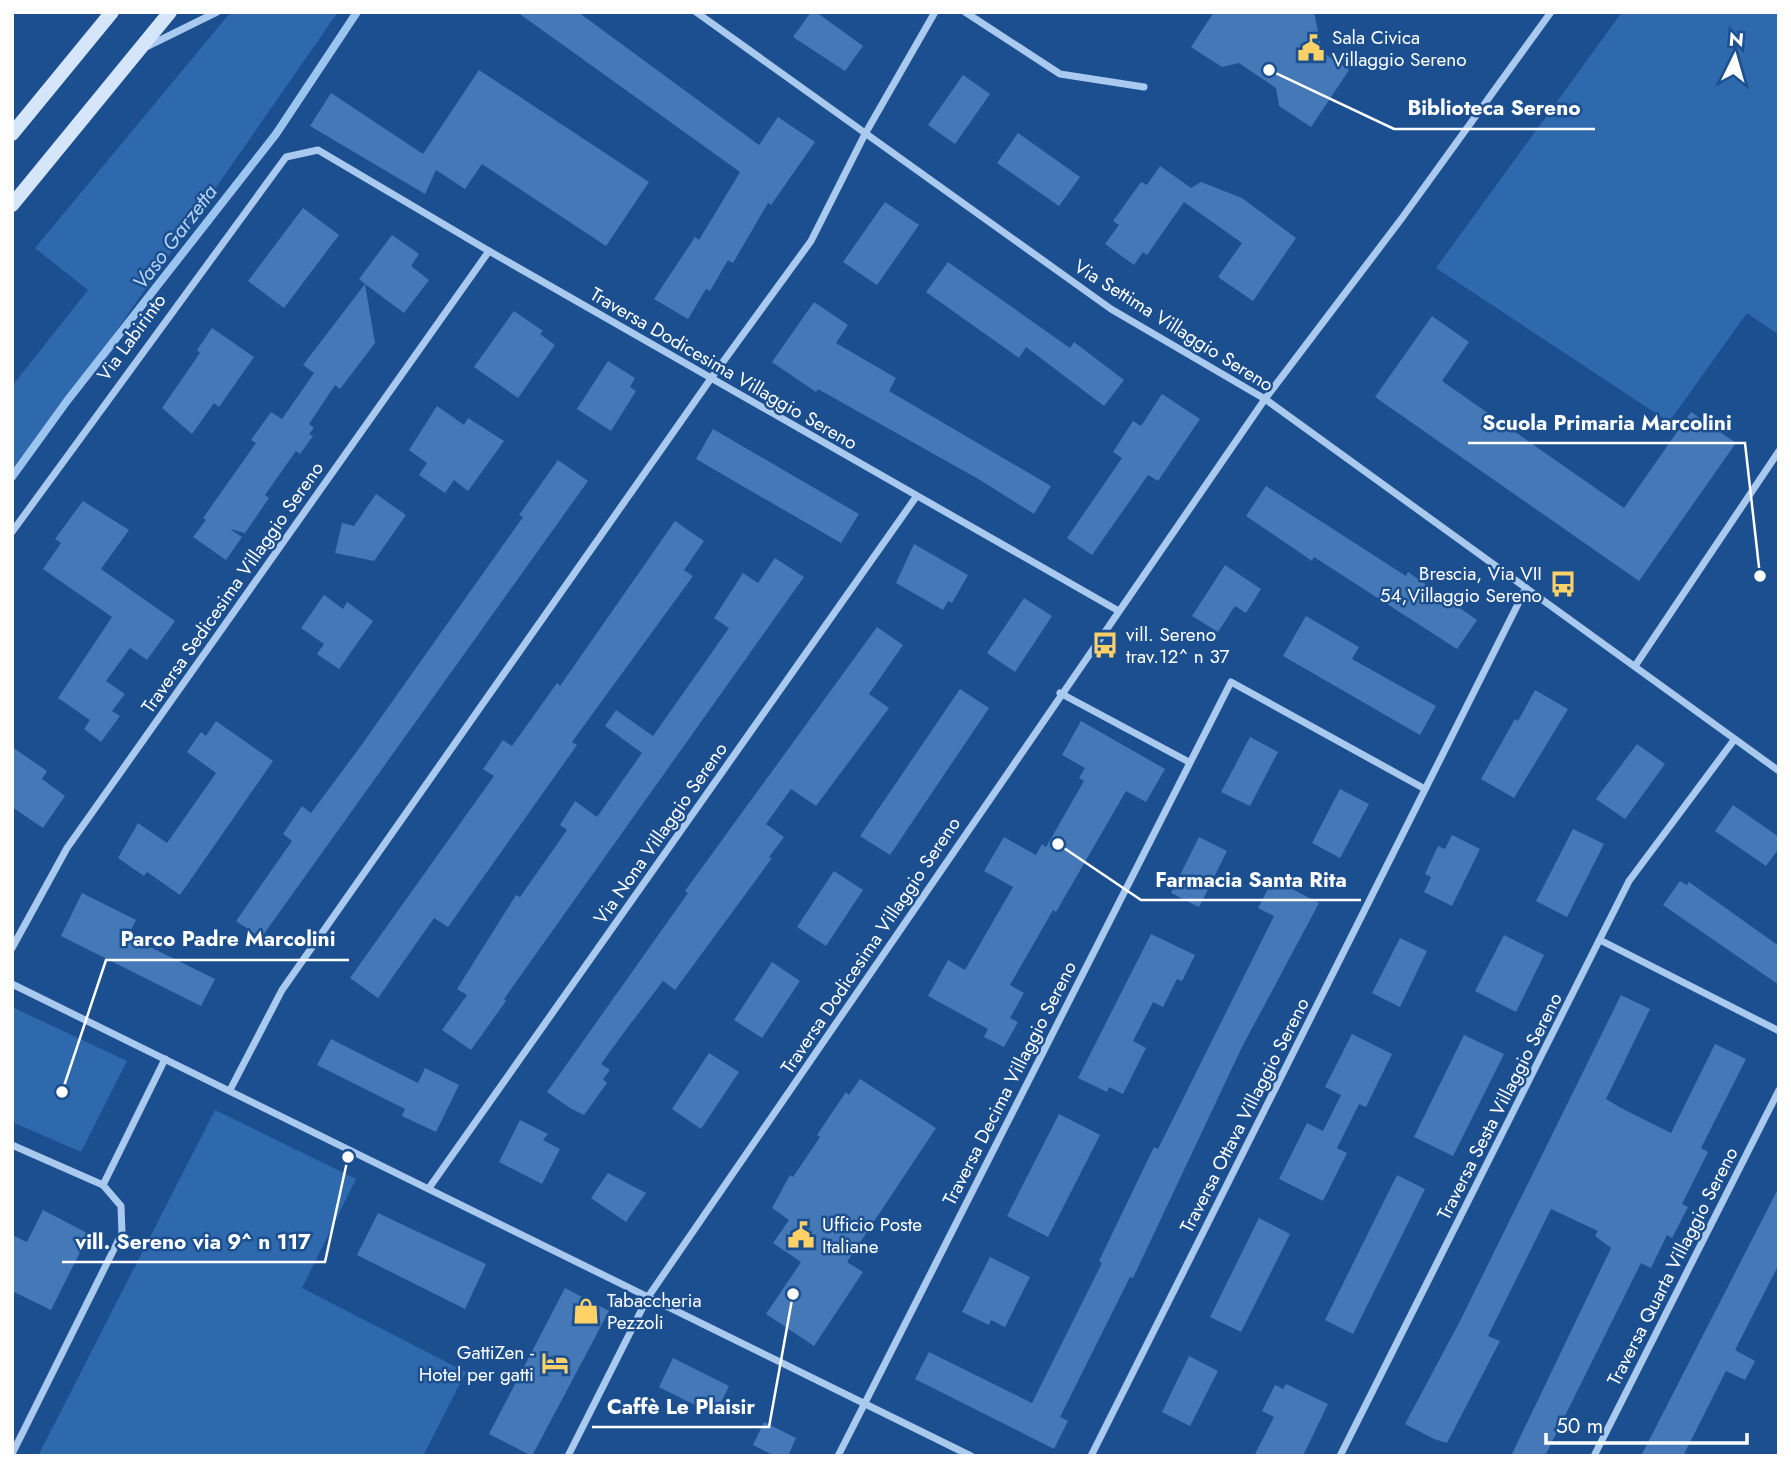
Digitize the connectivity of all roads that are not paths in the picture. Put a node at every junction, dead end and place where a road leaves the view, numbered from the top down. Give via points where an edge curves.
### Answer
1 (112, 12) edge
2 (170, 12) edge
3 (218, 12) edge
4 (696, 12) edge
5 (935, 12) edge
6 (965, 12) edge
7 (1551, 12) edge
8 (139, 50) junction
9 (1144, 87) dead end
10 (12, 134) edge
11 (865, 134) junction
12 (318, 150) joint
13 (12, 205) edge
14 (489, 251) junction
15 (712, 377) junction
16 (1265, 399) junction
17 (1779, 451) edge
18 (916, 497) junction
19 (12, 532) edge
20 (1525, 587) junction
21 (1117, 610) junction
22 (1635, 666) junction
23 (1060, 693) junction
24 (1734, 740) junction
25 (1189, 762) junction
26 (1779, 771) edge
27 (1425, 789) junction
28 (1600, 940) junction
29 (12, 948) edge
30 (12, 984) edge
31 (1779, 1031) edge
32 (165, 1059) junction
33 (230, 1090) junction
34 (1779, 1090) edge
35 (12, 1145) edge
36 (103, 1185) junction
37 (429, 1188) junction
38 (649, 1297) junction
39 (864, 1403) junction
40 (12, 1454) edge
41 (568, 1456) edge
42 (838, 1456) edge
43 (971, 1456) edge
44 (1091, 1456) edge
45 (1340, 1456) edge
46 (1594, 1456) edge

1 - 10 street
2 - 8 street
3 - 8 street
4 - 11 street, Via Settima Villaggio Sereno
5 - 11 street
6 - 9 street via 1060,75
7 - 16 street, Traversa Dodicesima Villaggio Sereno
8 - 13 street
11 - 15 street via 811,241
11 - 16 street, Via Settima Villaggio Sereno via 1111,309
12 - 14 street, Traversa Dodicesima Villaggio Sereno
12 - 19 street, Via Labirinto via 286,157
14 - 15 street, Traversa Dodicesima Villaggio Sereno
14 - 29 street, Traversa Sedicesima Villaggio Sereno via 67,848
15 - 18 street, Traversa Dodicesima Villaggio Sereno
15 - 33 street via 282,990
16 - 20 street, Via Settima Villaggio Sereno
16 - 21 street, Traversa Dodicesima Villaggio Sereno
17 - 22 street
18 - 21 street, Traversa Dodicesima Villaggio Sereno
18 - 37 street, Via Nona Villaggio Sereno
20 - 22 street, Via Settima Villaggio Sereno
20 - 27 street, Traversa Ottava Villaggio Sereno
21 - 23 street, Traversa Dodicesima Villaggio Sereno
22 - 24 street, Via Settima Villaggio Sereno
23 - 25 street
23 - 38 street, Traversa Dodicesima Villaggio Sereno
24 - 26 street, Via Settima Villaggio Sereno
24 - 28 street, Traversa Sesta Villaggio Sereno via 1629,881
25 - 27 street, Traversa Decima Villaggio Sereno via 1231,682
25 - 39 street, Traversa Decima Villaggio Sereno
27 - 44 street, Traversa Ottava Villaggio Sereno
28 - 31 street
28 - 45 street, Traversa Sesta Villaggio Sereno
30 - 32 street
32 - 33 street
32 - 36 street
33 - 37 street
34 - 46 street, Traversa Quarta Villaggio Sereno
35 - 36 street
36 - 40 street via 121,1206 122,1233
37 - 38 street
38 - 39 street
38 - 41 street, Traversa Dodicesima Villaggio Sereno
39 - 42 street, Traversa Decima Villaggio Sereno
39 - 43 street

